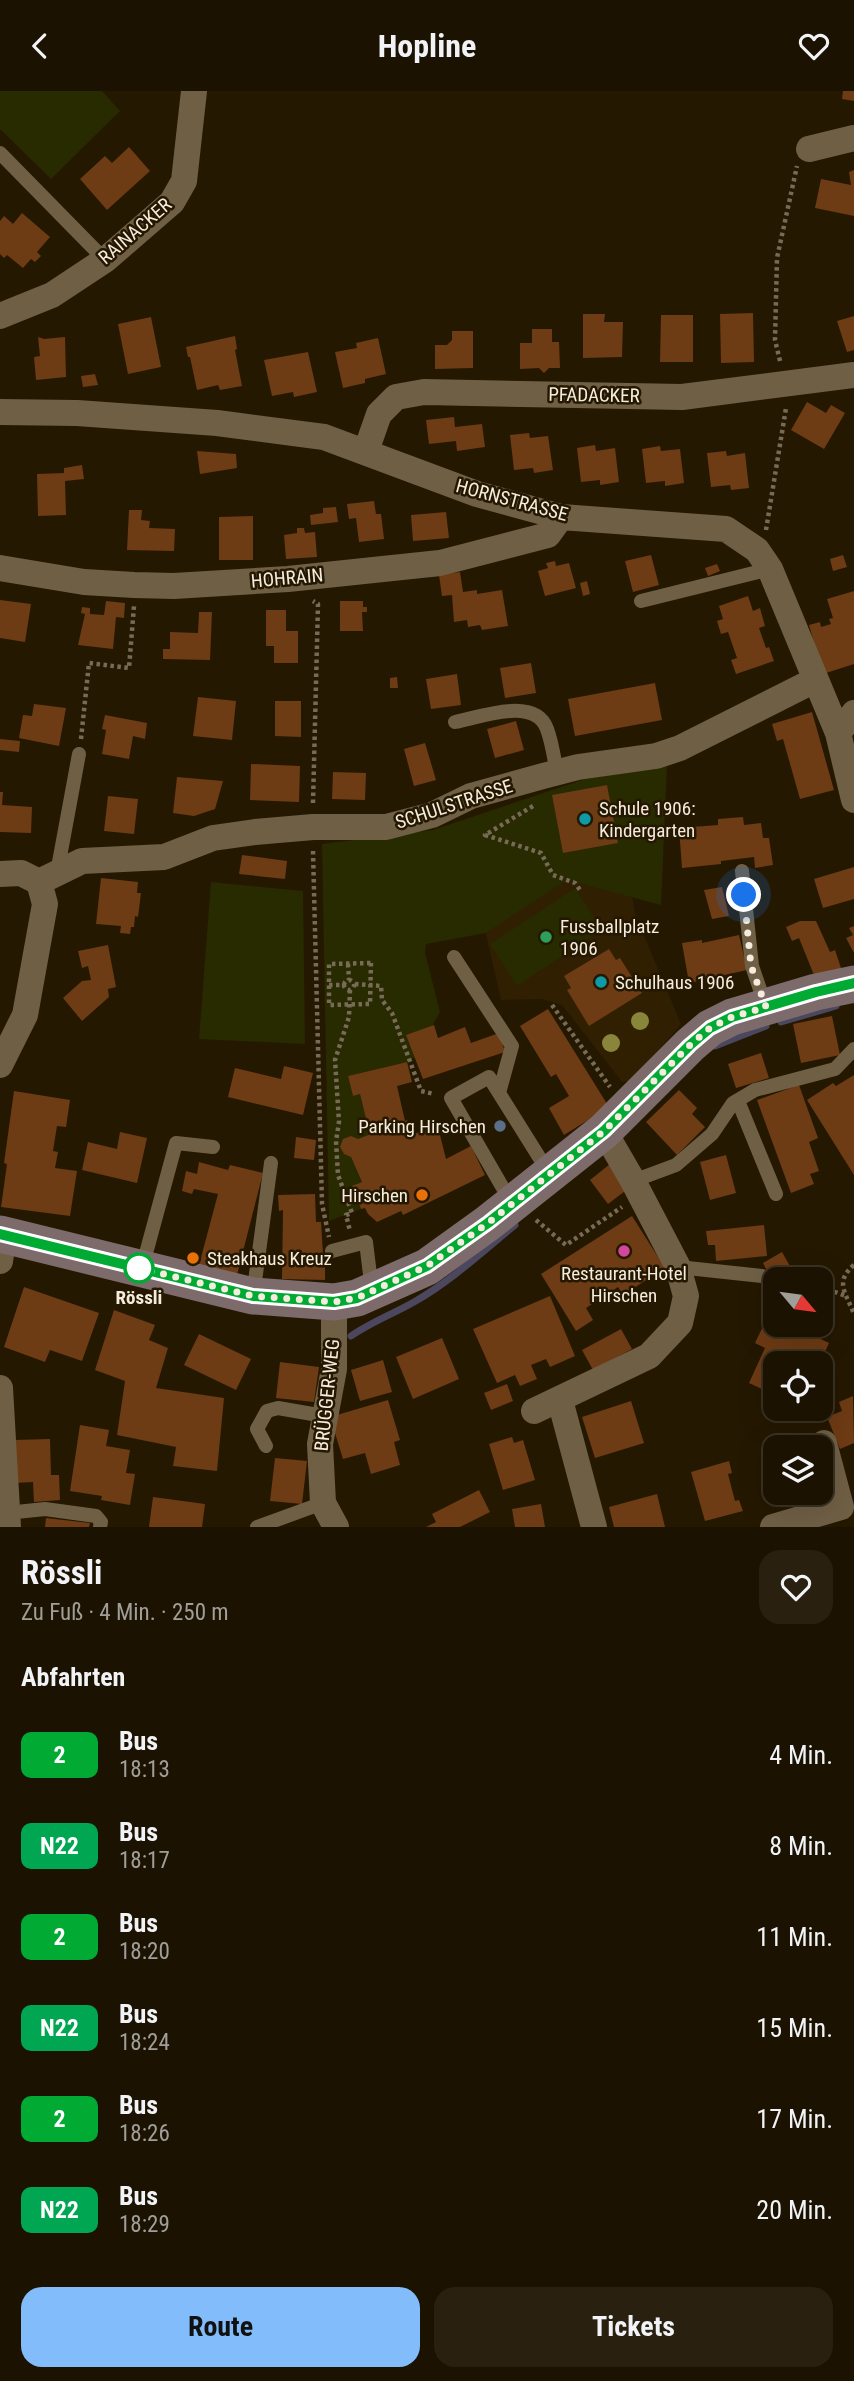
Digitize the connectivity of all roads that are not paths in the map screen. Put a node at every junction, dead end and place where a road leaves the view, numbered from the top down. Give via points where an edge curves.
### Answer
1 (194, 91) edge
2 (854, 138) edge
3 (809, 149) road end
4 (0, 153) edge
5 (105, 260) junction
6 (0, 316) edge
7 (854, 375) edge
8 (0, 412) edge
9 (366, 451) junction
10 (561, 517) junction
11 (763, 559) junction
12 (0, 568) edge
13 (641, 601) dead end
14 (815, 680) junction
15 (455, 722) dead end
16 (846, 723) edge
17 (79, 754) dead end
18 (550, 774) junction
19 (854, 800) edge
20 (742, 871) dead end
21 (0, 874) edge
22 (39, 881) junction
23 (454, 957) dead end
24 (854, 983) edge
25 (766, 1007) junction
26 (854, 1049) edge
27 (0, 1065) edge
28 (499, 1093) junction
29 (738, 1101) junction
30 (615, 1120) junction
31 (213, 1147) dead end
32 (271, 1163) dead end
33 (549, 1174) junction
34 (637, 1189) junction
35 (776, 1194) dead end
36 (520, 1211) junction
37 (1, 1244) edge
38 (332, 1251) road end
39 (678, 1267) junction
40 (141, 1269) junction
41 (762, 1276) dead end
42 (372, 1292) junction
43 (253, 1296) junction
44 (334, 1302) junction
45 (0, 1388) edge
46 (560, 1400) junction
47 (534, 1411) dead end
48 (324, 1416) junction
49 (266, 1446) dead end
50 (833, 1477) edge
51 (323, 1503) junction
52 (8, 1520) edge
53 (100, 1527) edge
54 (257, 1527) edge
55 (336, 1527) edge
56 (594, 1527) edge
57 (773, 1527) edge

1 - 5 street, RAINACKER via 184,181 172,202
2 - 3 street
4 - 5 lane
5 - 6 street, RAINACKER via 52,295
7 - 9 street, PFADACKER via 682,397 424,392 396,397 379,414
8 - 9 street, HORNSTRASSE via 217,423 324,437
9 - 10 street, HORNSTRASSE via 477,495
10 - 11 street, HORNSTRASSE via 726,529
10 - 12 street, HOHRAIN via 548,535 440,563 288,579 174,586 84,582
11 - 13 lane
11 - 14 street
14 - 16 street
14 - 18 street, SCHULSTRASSE via 680,748
15 - 18 lane via 520,709 537,714 547,727
16 - 19 street
17 - 22 lane via 57,873
18 - 22 street, SCHULSTRASSE via 386,827 313,827 213,838 164,857 82,861
20 - 25 lane via 751,966
21 - 22 street via 22,873
22 - 27 street via 45,904 25,1015
23 - 28 lane via 512,1046
24 - 25 main road
25 - 30 main road via 710,1028
26 - 29 lane via 835,1069 755,1090
28 - 33 lane
28 - 36 lane via 489,1077 451,1098
29 - 34 lane via 684,1159
29 - 35 lane
30 - 33 main road
30 - 34 street
31 - 40 lane via 176,1143
32 - 43 lane
33 - 36 main road
34 - 39 street
36 - 42 main road via 427,1266
37 - 40 main road
38 - 42 lane via 366,1242
39 - 41 lane
39 - 46 street via 686,1296 680,1323 649,1356
40 - 43 main road
42 - 44 main road
43 - 44 main road
44 - 48 street, BRÜGGER-WEG via 334,1369
45 - 52 street
46 - 47 street
46 - 56 street
48 - 49 lane via 278,1408 267,1411 257,1429
48 - 51 street, BRÜGGER-WEG via 320,1444
50 - 57 street via 841,1507
51 - 54 lane
51 - 55 street, BRÜGGER-WEG
52 - 53 lane via 45,1509 96,1516

